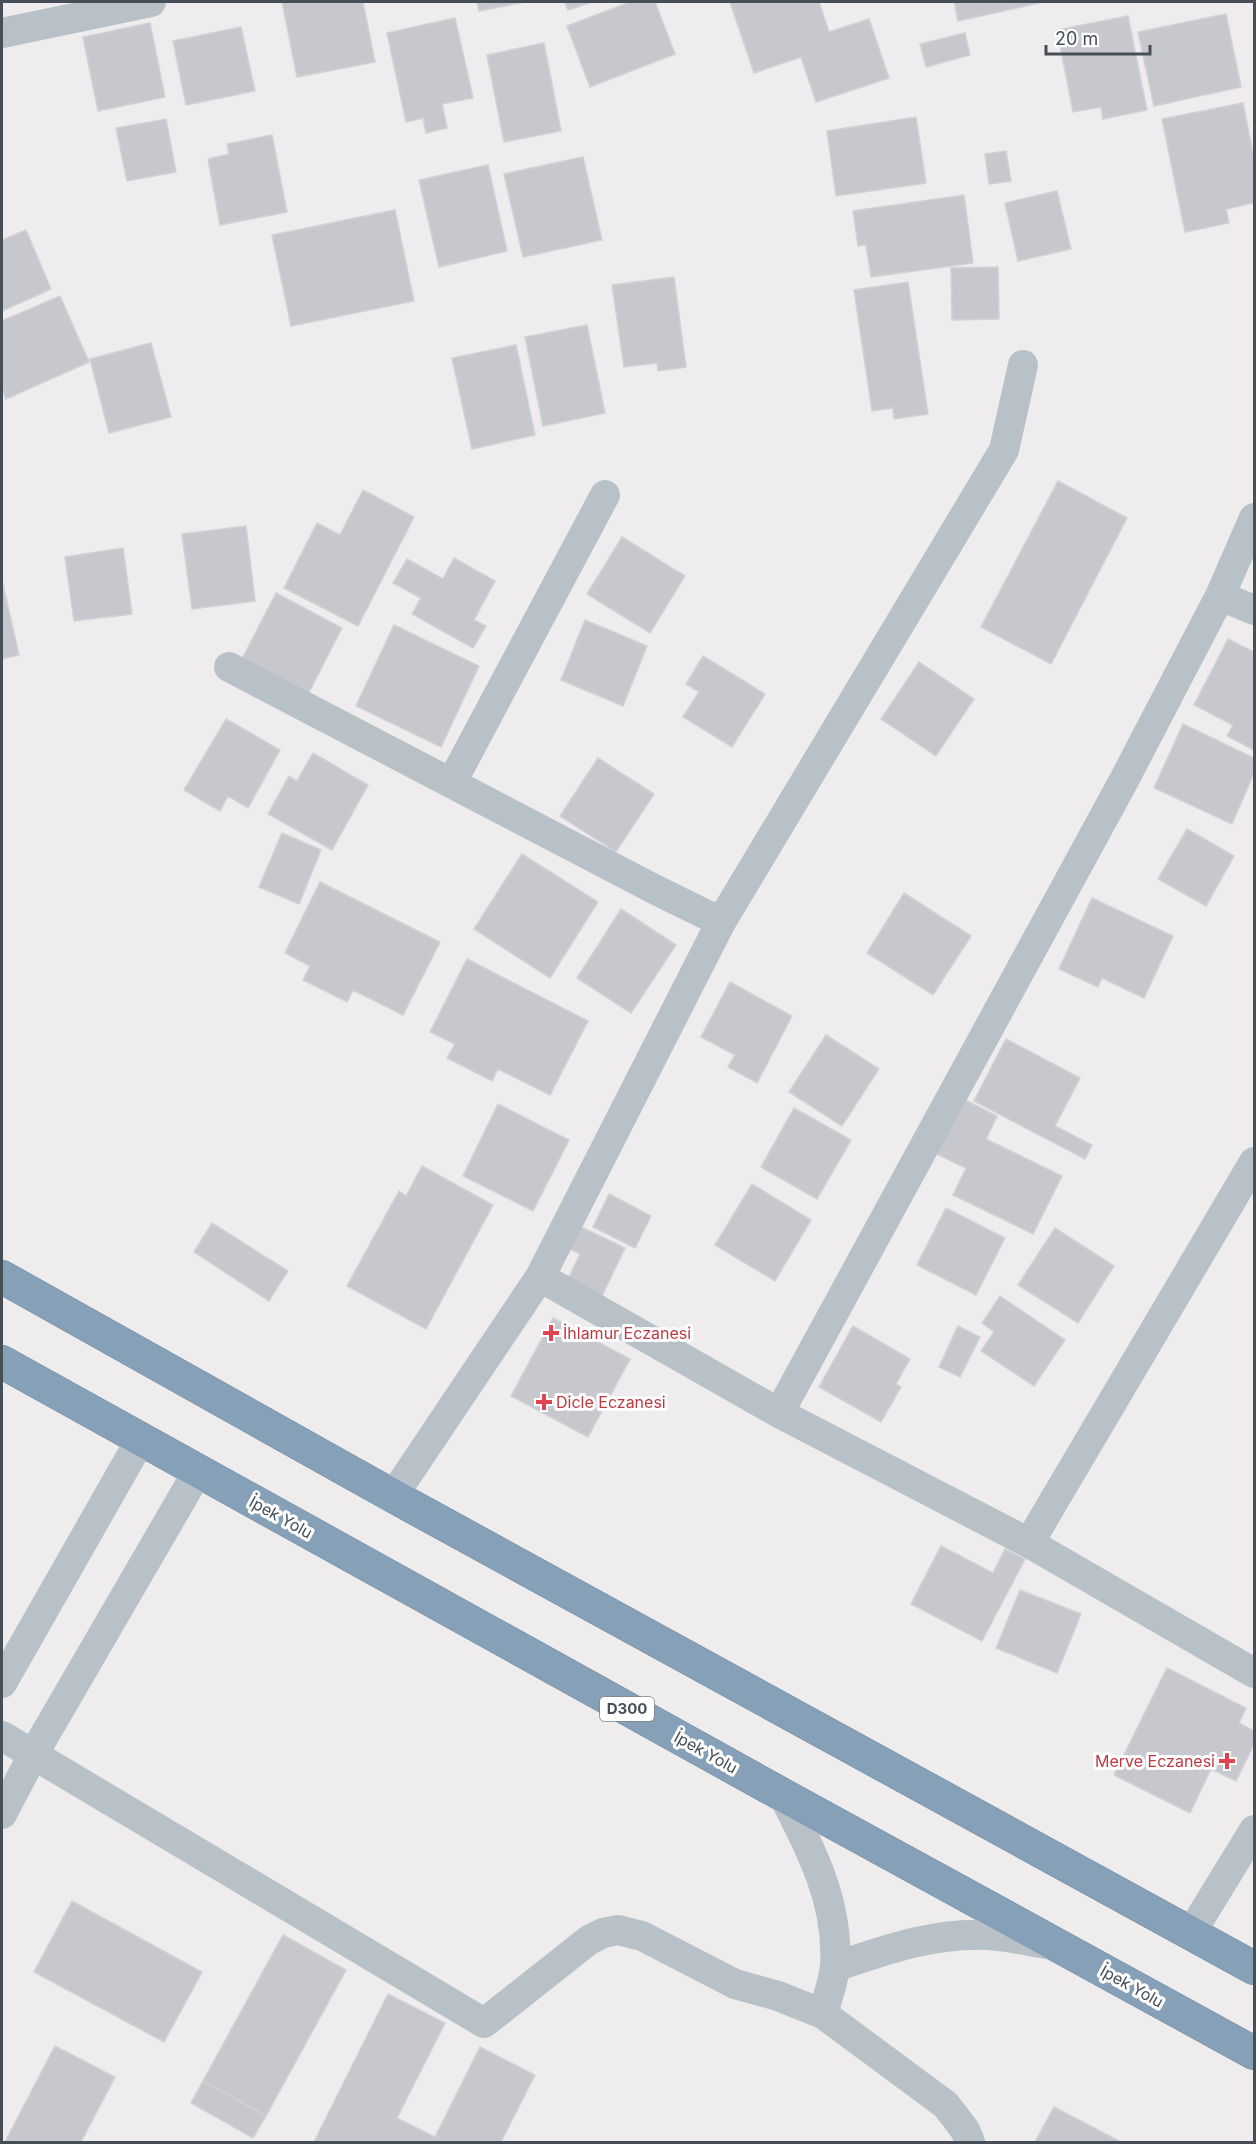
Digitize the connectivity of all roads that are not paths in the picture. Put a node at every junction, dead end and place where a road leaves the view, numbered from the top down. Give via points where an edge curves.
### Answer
1 (151, 2) edge
2 (2, 33) edge
3 (1023, 365) dead end
4 (605, 495) dead end
5 (1254, 518) edge
6 (1220, 596) junction
7 (1254, 610) edge
8 (229, 667) dead end
9 (452, 782) junction
10 (721, 922) junction
11 (1254, 1161) edge
12 (2, 1277) edge
13 (540, 1277) junction
14 (2, 1362) edge
15 (779, 1413) junction
16 (141, 1439) junction
17 (198, 1471) junction
18 (393, 1496) junction
19 (1029, 1544) junction
20 (1254, 1672) edge
21 (2, 1683) edge
22 (2, 1736) edge
23 (33, 1755) junction
24 (783, 1795) junction
25 (2, 1814) edge
26 (1254, 1830) edge
27 (1191, 1933) junction
28 (1058, 1946) junction
29 (835, 1967) junction
30 (1254, 1968) edge
31 (823, 2014) junction
32 (1254, 2053) edge
33 (970, 2142) edge

1 - 2 street
3 - 10 street via 1004,450
4 - 9 street
5 - 6 street
6 - 7 street
6 - 15 street
8 - 9 street
9 - 10 street
10 - 13 street
11 - 19 street
12 - 18 highway
13 - 15 street
13 - 18 street
14 - 16 highway, İpek Yolu / D300
15 - 19 street
16 - 17 highway, İpek Yolu / D300
16 - 21 street
17 - 23 street
17 - 24 highway, İpek Yolu / D300
18 - 27 highway
19 - 20 street
22 - 23 street
23 - 25 street
23 - 31 street via 484,2023 589,1940 618,1930 642,1936 735,1984
24 - 28 highway, İpek Yolu / D300
24 - 29 street via 822,1876 834,1922
26 - 27 street
27 - 30 highway
28 - 29 street via 988,1935 939,1938 899,1945
28 - 32 highway, İpek Yolu / D300
29 - 31 street
31 - 33 street via 946,2105

